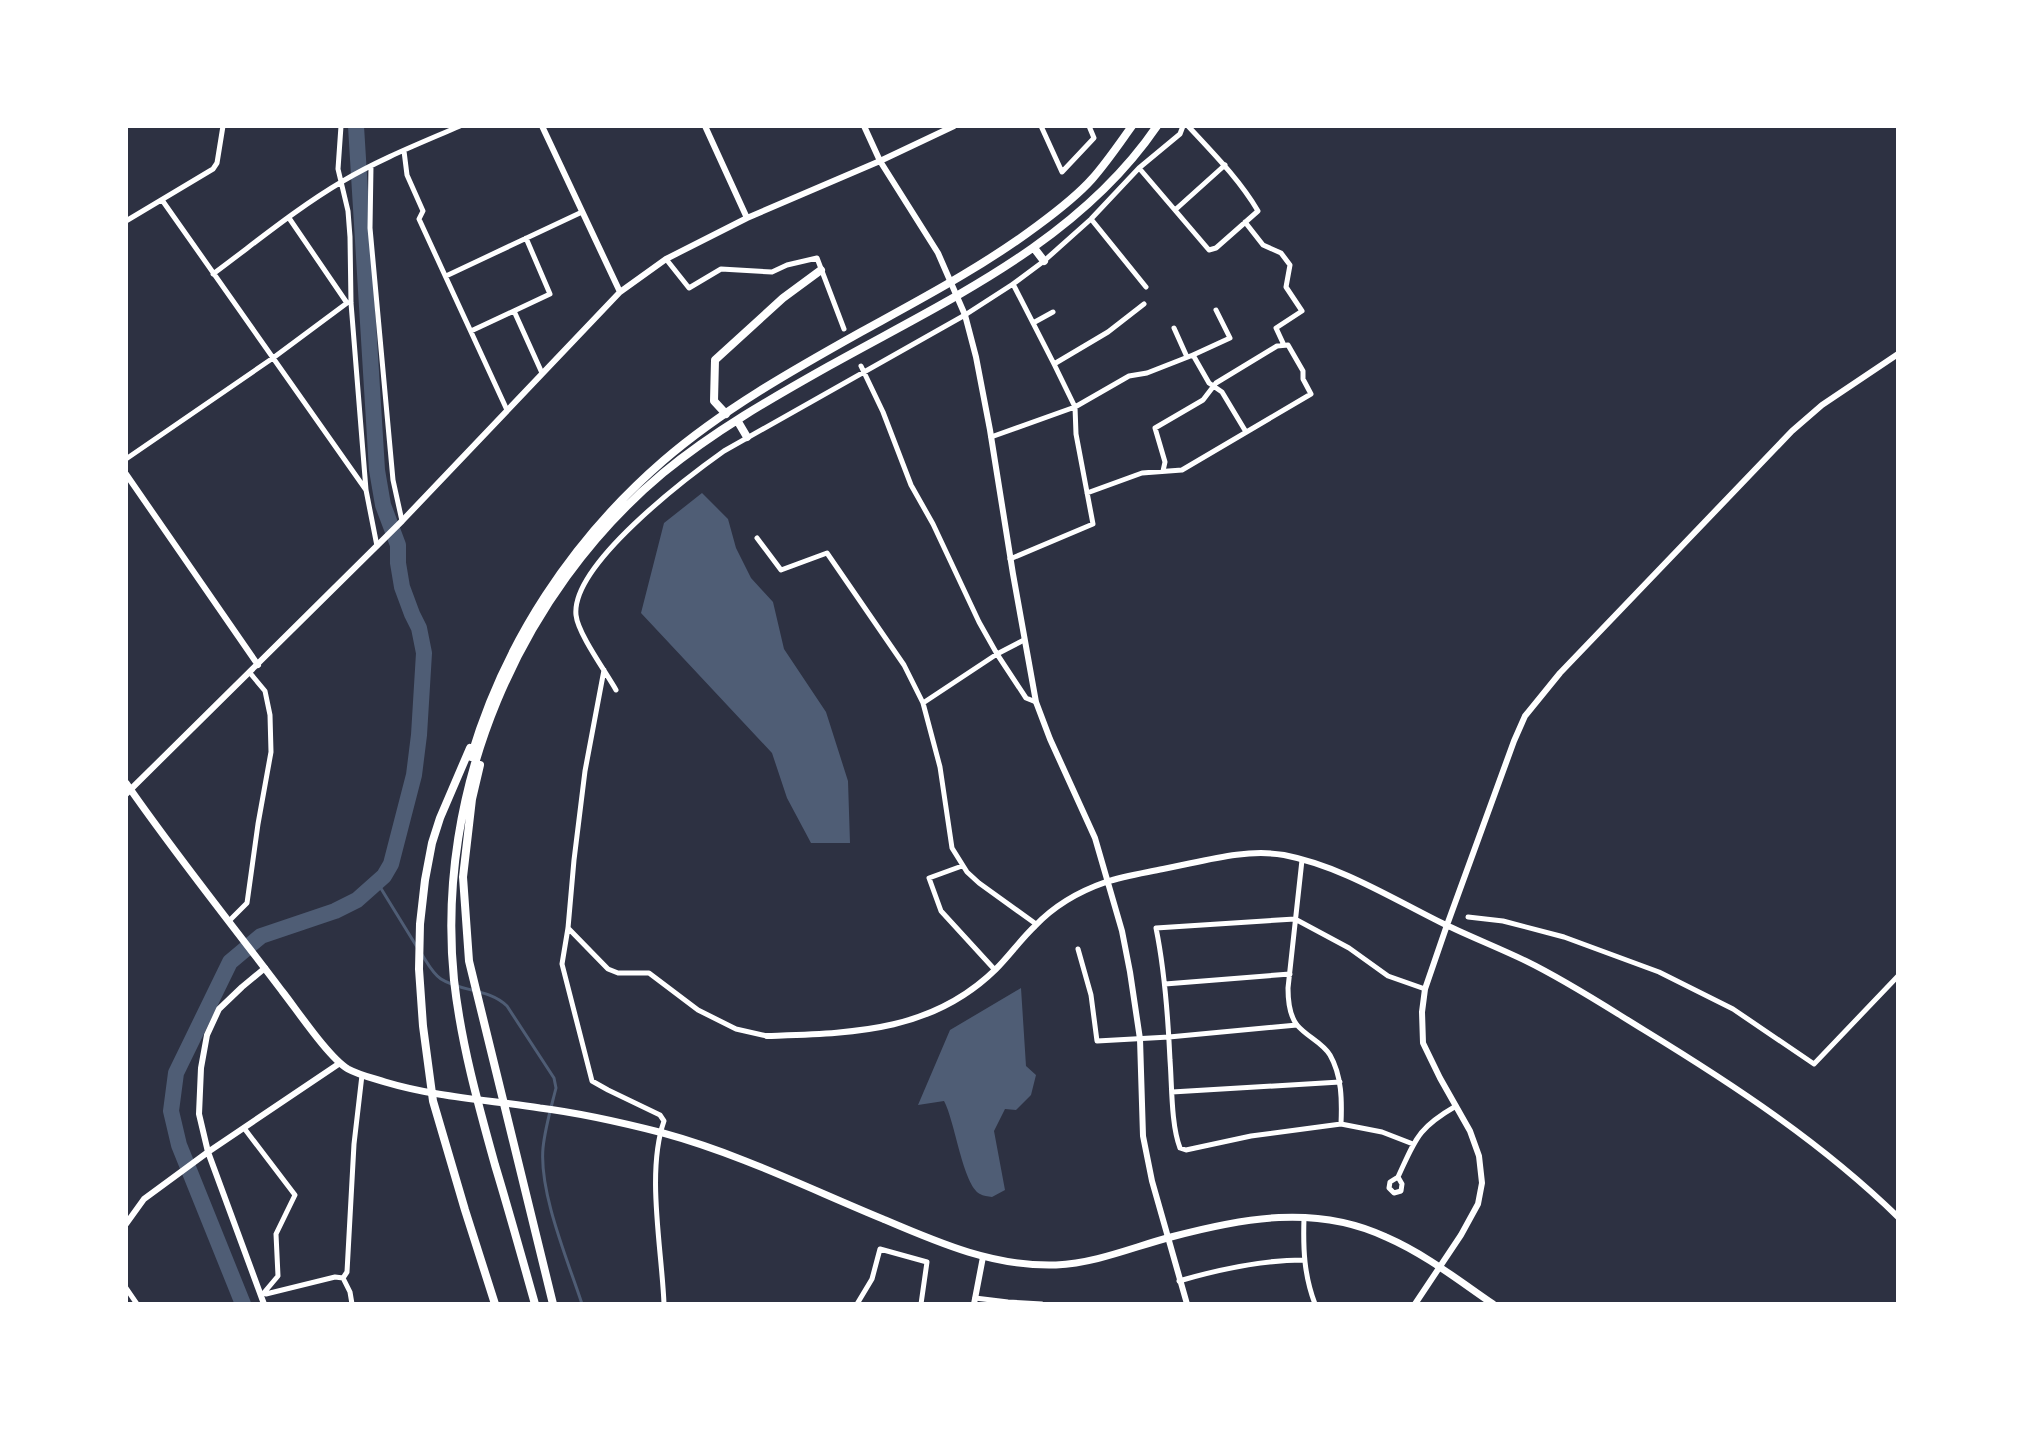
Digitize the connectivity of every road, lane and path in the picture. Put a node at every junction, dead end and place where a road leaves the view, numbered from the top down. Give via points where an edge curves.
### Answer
1 (223, 126) edge
2 (341, 126) edge
3 (460, 126) edge
4 (542, 126) edge
5 (705, 126) edge
6 (864, 126) edge
7 (954, 126) edge
8 (1041, 126) edge
9 (1089, 126) edge
10 (1132, 126) edge
11 (1157, 126) edge
12 (1186, 126) edge
13 (404, 151) junction
14 (880, 161) junction
15 (1225, 165) junction
16 (371, 166) junction
17 (1139, 168) junction
18 (342, 181) junction
19 (162, 200) junction
20 (1175, 210) junction
21 (582, 212) junction
22 (289, 218) junction
23 (747, 218) junction
24 (1091, 219) junction
25 (126, 221) edge
26 (1245, 222) junction
27 (526, 238) junction
28 (1034, 248) junction
29 (666, 259) junction
30 (1044, 261) junction
31 (821, 270) junction
32 (213, 274) junction
33 (446, 276) junction
34 (1013, 284) junction
35 (1146, 287) dead end
36 (620, 292) junction
37 (349, 303) junction
38 (1144, 304) dead end
39 (1216, 310) dead end
40 (514, 311) junction
41 (1053, 312) dead end
42 (965, 315) junction
43 (1033, 323) junction
44 (1174, 328) dead end
45 (844, 329) dead end
46 (471, 331) junction
47 (1282, 345) junction
48 (1898, 354) edge
49 (1190, 356) junction
50 (273, 358) junction
51 (1054, 364) junction
52 (861, 366) dead end
53 (542, 373) junction
54 (865, 373) junction
55 (1213, 387) junction
56 (1075, 407) junction
57 (507, 410) junction
58 (726, 414) junction
59 (737, 420) junction
60 (1246, 432) junction
61 (747, 437) junction
62 (991, 437) junction
63 (126, 459) edge
64 (1163, 471) junction
65 (126, 474) edge
66 (366, 490) junction
67 (1087, 493) junction
68 (402, 521) junction
69 (757, 538) dead end
70 (377, 547) junction
71 (1010, 559) junction
72 (1024, 640) junction
73 (997, 654) junction
74 (258, 665) junction
75 (604, 670) junction
76 (250, 673) junction
77 (616, 690) dead end
78 (1036, 702) junction
79 (923, 703) junction
80 (495, 706) junction
81 (481, 724) junction
82 (128, 789) edge
83 (1302, 860) junction
84 (962, 866) junction
85 (1107, 881) junction
86 (1468, 917) dead end
87 (1295, 919) junction
88 (229, 921) junction
89 (1036, 924) junction
90 (1447, 925) junction
91 (568, 928) junction
92 (1078, 949) dead end
93 (451, 963) junction
94 (265, 968) junction
95 (995, 970) junction
96 (1290, 974) junction
97 (1898, 976) edge
98 (1165, 984) junction
99 (1425, 989) junction
100 (1297, 1025) junction
101 (767, 1036) joint
102 (1169, 1037) junction
103 (1140, 1039) junction
104 (340, 1063) junction
105 (362, 1075) junction
106 (1340, 1082) junction
107 (1172, 1092) junction
108 (431, 1093) junction
109 (504, 1103) junction
110 (1456, 1106) junction
111 (1341, 1124) junction
112 (244, 1128) junction
113 (660, 1132) junction
114 (1413, 1144) junction
115 (208, 1152) junction
116 (1398, 1177) dead end
117 (1898, 1217) edge
118 (1304, 1218) junction
119 (126, 1224) edge
120 (1168, 1238) junction
121 (983, 1257) junction
122 (1303, 1260) junction
123 (1440, 1268) junction
124 (343, 1278) junction
125 (1179, 1281) junction
126 (126, 1288) edge
127 (262, 1295) junction
128 (974, 1301) edge
129 (137, 1304) edge
130 (264, 1304) edge
131 (352, 1304) edge
132 (495, 1304) edge
133 (533, 1304) edge
134 (553, 1304) edge
135 (664, 1304) edge
136 (857, 1304) edge
137 (921, 1304) edge
138 (1042, 1304) edge
139 (1187, 1304) edge
140 (1315, 1304) edge
141 (1415, 1304) edge
142 (1493, 1304) edge

1 - 19 street via 213,169
2 - 18 street
3 - 13 street
4 - 21 street
5 - 23 street
6 - 14 street
7 - 14 street
8 - 9 street via 1062,172 1094,138
10 - 58 highway via 1091,180 1009,247
11 - 28 highway via 1107,186
12 - 15 street
12 - 17 street
13 - 16 street
13 - 33 street via 407,175 423,211 419,219
14 - 23 street
14 - 42 street via 938,253
15 - 20 street
15 - 26 street via 1258,211
16 - 18 street
16 - 68 street via 371,244 393,480
17 - 20 street
17 - 24 street
18 - 22 street
18 - 37 street via 350,237
19 - 25 street
19 - 32 street
20 - 26 street via 1209,250
21 - 27 street
21 - 36 street
22 - 32 street
22 - 37 street
23 - 29 street
24 - 30 street
24 - 35 street
26 - 47 street via 1263,245 1281,253 1290,265 1286,287 1302,311 1276,328
27 - 33 street
27 - 40 street via 550,294
28 - 30 highway
28 - 59 highway
29 - 31 street via 689,288 721,269 772,272 817,258
29 - 36 street
30 - 34 street
31 - 45 street
31 - 58 highway via 715,360 714,401
32 - 50 street
33 - 46 street
34 - 42 street
34 - 43 street
36 - 53 street
37 - 50 street
37 - 66 street
38 - 51 street
39 - 49 street via 1230,338
40 - 46 street
40 - 53 street
41 - 43 street
42 - 54 street
42 - 62 street
43 - 51 street
44 - 49 street
46 - 57 street
47 - 55 street
47 - 60 street via 1288,345 1311,394
48 - 90 street via 1792,431 1542,694 1514,741
49 - 55 street
49 - 56 street via 1129,376
50 - 63 street
50 - 66 street
51 - 56 street
52 - 54 street
53 - 57 street
54 - 61 street
54 - 73 street via 911,485
55 - 60 street via 1222,392
55 - 64 street via 1203,400 1155,428
56 - 62 street
56 - 67 street
57 - 68 street
58 - 81 highway via 664,460 581,547 541,602
59 - 61 highway
59 - 80 highway via 662,474 598,537 546,607
60 - 64 street via 1182,470
61 - 75 street via 657,503 599,563 582,589 579,625
62 - 71 street
64 - 67 street
65 - 74 street
66 - 70 street
67 - 71 street via 1093,524
68 - 70 street
69 - 79 street via 781,570 827,553 904,665
70 - 74 street
71 - 72 street
72 - 73 street
72 - 78 street
73 - 78 street via 1026,698
73 - 79 street
74 - 76 street
75 - 77 street
75 - 91 street via 585,771
76 - 82 street
76 - 88 street via 265,691 271,752 247,903
78 - 85 street via 1095,838
79 - 84 street via 940,767 952,848
80 - 93 highway via 461,825
80 - 109 highway via 472,799 463,877 469,961
81 - 93 highway via 453,846 448,901
81 - 108 highway via 435,830 425,880 419,969
82 - 88 main road
83 - 85 street via 1238,855
83 - 87 street
83 - 90 street
84 - 89 street
84 - 95 street via 929,878 941,911
85 - 89 street via 1078,893
85 - 103 street via 1122,931
86 - 97 street via 1564,937 1659,972 1733,1009 1814,1064
87 - 96 street
87 - 98 street via 1156,928
87 - 99 street via 1388,976
88 - 94 main road
89 - 95 street
90 - 99 street
90 - 117 street via 1560,979 1702,1065 1781,1119
91 - 101 street via 608,969 649,973 698,1010 736,1029
91 - 113 street via 562,964 592,1081 660,1115
92 - 103 street via 1097,1041
93 - 133 highway via 478,1114
94 - 104 main road
94 - 115 street via 219,1009 207,1035 199,1114
95 - 101 street via 940,1009 910,1021 834,1033
96 - 98 street
96 - 100 street via 1288,1005
98 - 102 street
99 - 110 street via 1423,1043
100 - 102 street
100 - 106 street via 1330,1055
102 - 103 street
102 - 107 street
103 - 120 street via 1143,1136
104 - 105 main road
104 - 112 street
105 - 108 main road
105 - 124 street
106 - 107 street
106 - 111 street
107 - 111 street via 1176,1140 1186,1150
108 - 109 main road
108 - 132 highway
109 - 113 main road
109 - 134 highway
110 - 114 street via 1424,1128
110 - 123 street via 1479,1156 1482,1183 1478,1204
111 - 114 street
112 - 115 street
112 - 127 street via 295,1195 276,1234 278,1276
113 - 121 main road via 705,1145
113 - 135 street via 655,1187
114 - 116 street
115 - 119 street via 144,1199
115 - 127 street
118 - 120 main road via 1258,1218
118 - 122 street
118 - 123 main road via 1384,1235
120 - 121 main road via 1091,1261 1056,1265
120 - 125 street
121 - 128 street
122 - 125 street via 1264,1262
122 - 140 street
123 - 141 street
123 - 142 main road
124 - 127 street
124 - 131 street
125 - 139 street
126 - 129 street
127 - 130 street
128 - 138 street
136 - 137 street via 872,1279 880,1249 927,1262

